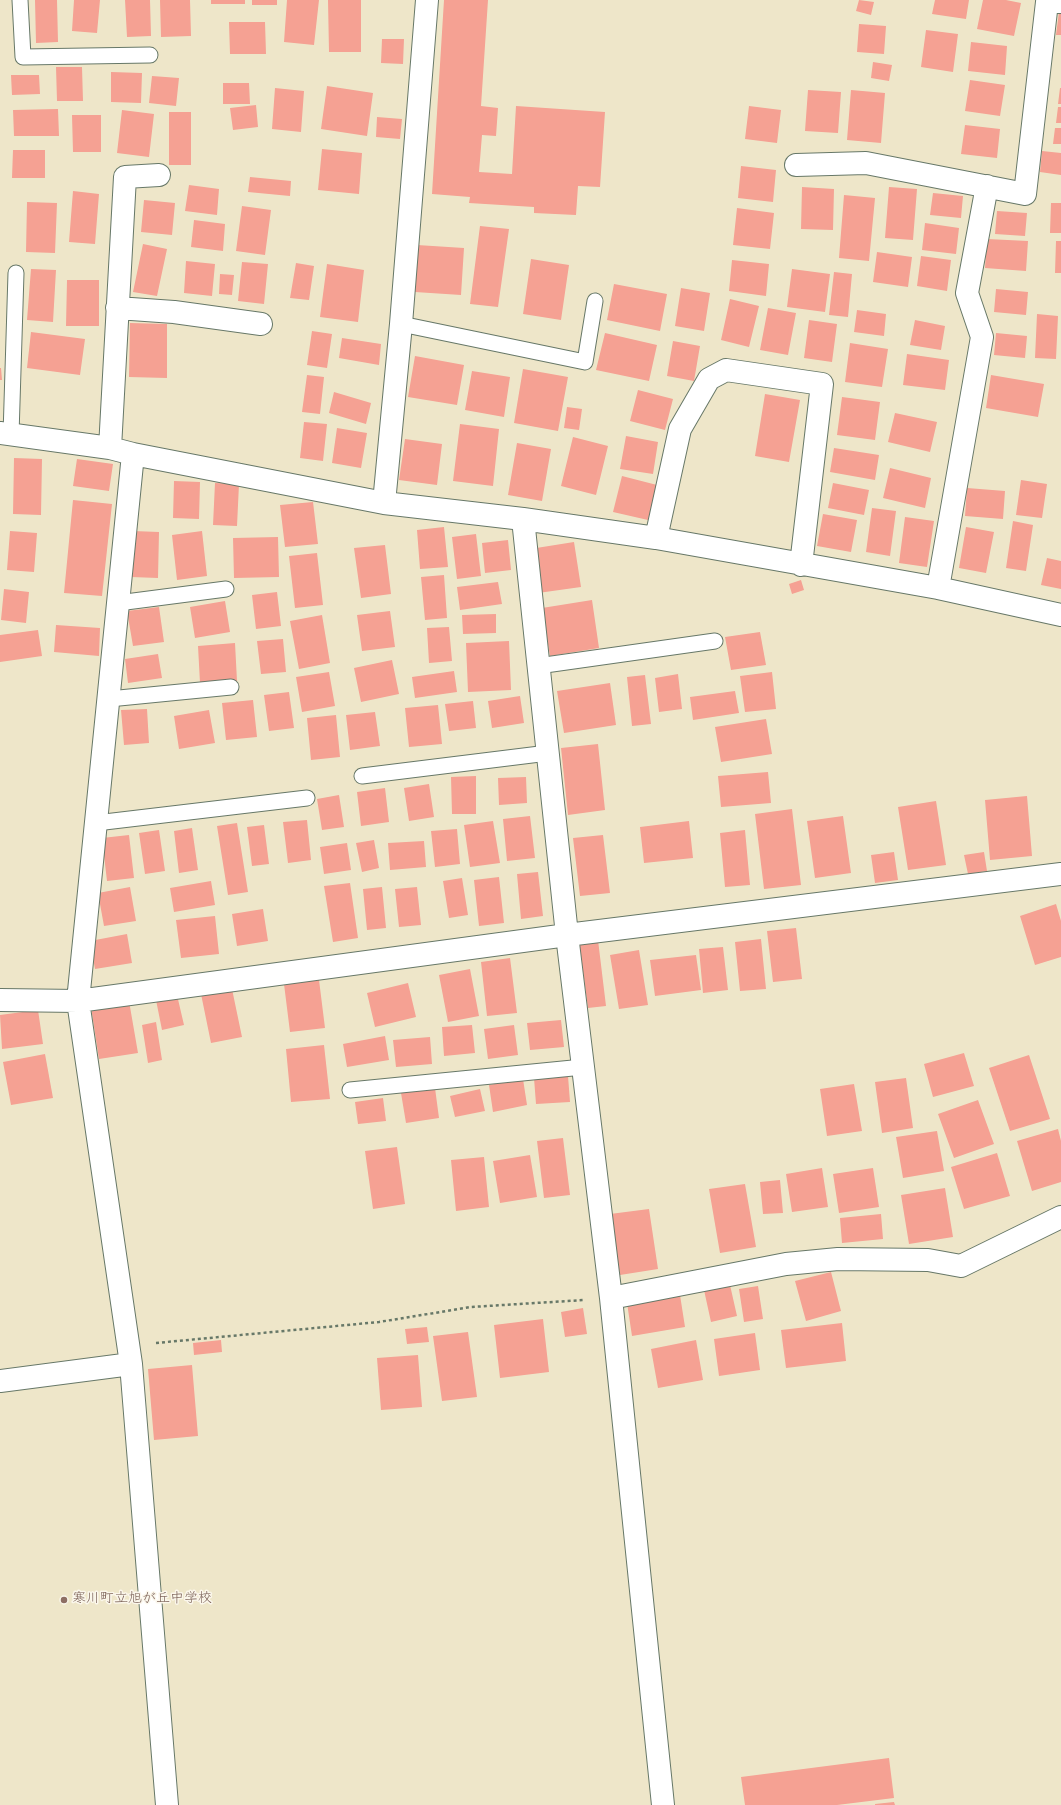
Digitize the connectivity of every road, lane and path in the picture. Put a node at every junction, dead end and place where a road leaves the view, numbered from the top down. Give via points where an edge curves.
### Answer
1 (20, 0) edge
2 (427, 0) edge
3 (1061, 2) edge
4 (150, 54) dead end
5 (796, 165) dead end
6 (159, 176) dead end
7 (987, 186) junction
8 (16, 273) dead end
9 (595, 301) dead end
10 (117, 308) junction
11 (261, 324) dead end
12 (401, 324) junction
13 (6, 434) edge
14 (110, 448) junction
15 (134, 454) junction
16 (384, 503) junction
17 (523, 519) junction
18 (656, 538) junction
19 (801, 565) junction
20 (938, 588) junction
21 (226, 589) dead end
22 (118, 603) junction
23 (1061, 615) edge
24 (715, 641) dead end
25 (538, 666) junction
26 (231, 687) dead end
27 (109, 699) junction
28 (548, 753) junction
29 (362, 776) dead end
30 (307, 798) dead end
31 (96, 823) junction
32 (1061, 874) edge
33 (567, 935) junction
34 (0, 1000) edge
35 (78, 1001) junction
36 (583, 1067) junction
37 (350, 1090) dead end
38 (1061, 1217) edge
39 (611, 1298) junction
40 (129, 1355) junction
41 (0, 1381) edge
42 (167, 1805) edge
43 (663, 1805) edge

1 - 4 lane via 23,57
2 - 12 street
3 - 7 street via 1047,2 1025,194
5 - 7 street via 866,162
6 - 10 street via 125,177
7 - 20 street via 967,293 982,337
8 - 13 lane
9 - 12 lane via 585,362
10 - 11 street via 174,312
10 - 14 street
12 - 16 street
13 - 14 street
14 - 15 street
15 - 16 street
15 - 22 street
16 - 17 street
17 - 18 street
17 - 25 street
18 - 19 street
18 - 19 street via 680,429 709,380 726,370 822,384
19 - 20 street
20 - 23 street
21 - 22 lane
22 - 27 street
24 - 25 lane
25 - 28 street
26 - 27 lane
27 - 31 street
28 - 29 lane
28 - 33 street
30 - 31 lane
31 - 35 street
32 - 33 street
33 - 35 street
33 - 36 street
34 - 35 street
35 - 40 street
36 - 37 lane
36 - 39 street
38 - 39 street via 961,1266 928,1260 838,1259 786,1264
39 - 40 path via 471,1307 379,1322
39 - 43 street
40 - 41 street
40 - 42 street

